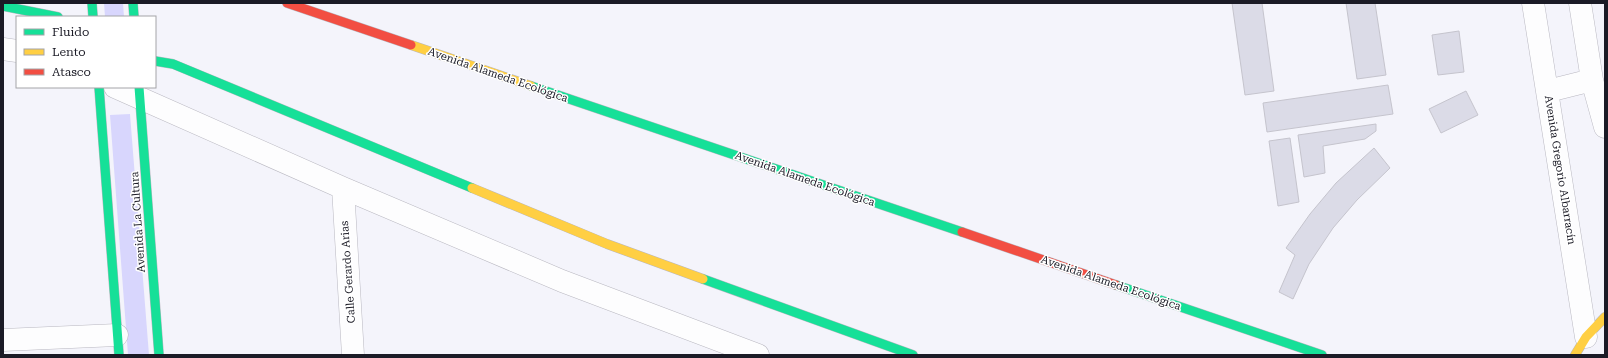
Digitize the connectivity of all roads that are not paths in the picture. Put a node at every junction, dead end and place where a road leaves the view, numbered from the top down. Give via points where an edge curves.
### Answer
1 (92, 3) edge
2 (133, 3) edge
3 (287, 3) edge
4 (1533, 3) edge
5 (1580, 3) edge
6 (3, 6) edge
7 (53, 16) edge
8 (93, 16) edge
9 (134, 16) edge
10 (3, 49) edge
11 (16, 51) edge
12 (156, 61) edge
13 (1592, 80) junction
14 (100, 88) edge
15 (120, 88) edge
16 (1548, 91) junction
17 (140, 93) edge
18 (1605, 127) edge
19 (343, 188) junction
20 (1605, 317) edge
21 (3, 340) edge
22 (118, 345) edge
23 (1580, 346) edge
24 (750, 354) edge
25 (159, 355) edge
26 (353, 355) edge
27 (913, 355) edge
28 (1322, 355) edge

1 - 8 main road
2 - 9 main road
3 - 28 main road, Avenida Alameda Ecológica
4 - 16 street, Avenida Gregorio Albarracín
5 - 13 street
6 - 7 main road
10 - 11 street
12 - 27 main road via 173,64 607,244
13 - 16 street
13 - 18 street
14 - 22 main road
15 - 17 street
16 - 23 street, Avenida Gregorio Albarracín
17 - 19 street
17 - 25 main road, Avenida La Cultura
19 - 24 street via 562,281
19 - 26 street, Calle Gerardo Arias
20 - 23 main road
21 - 22 street

